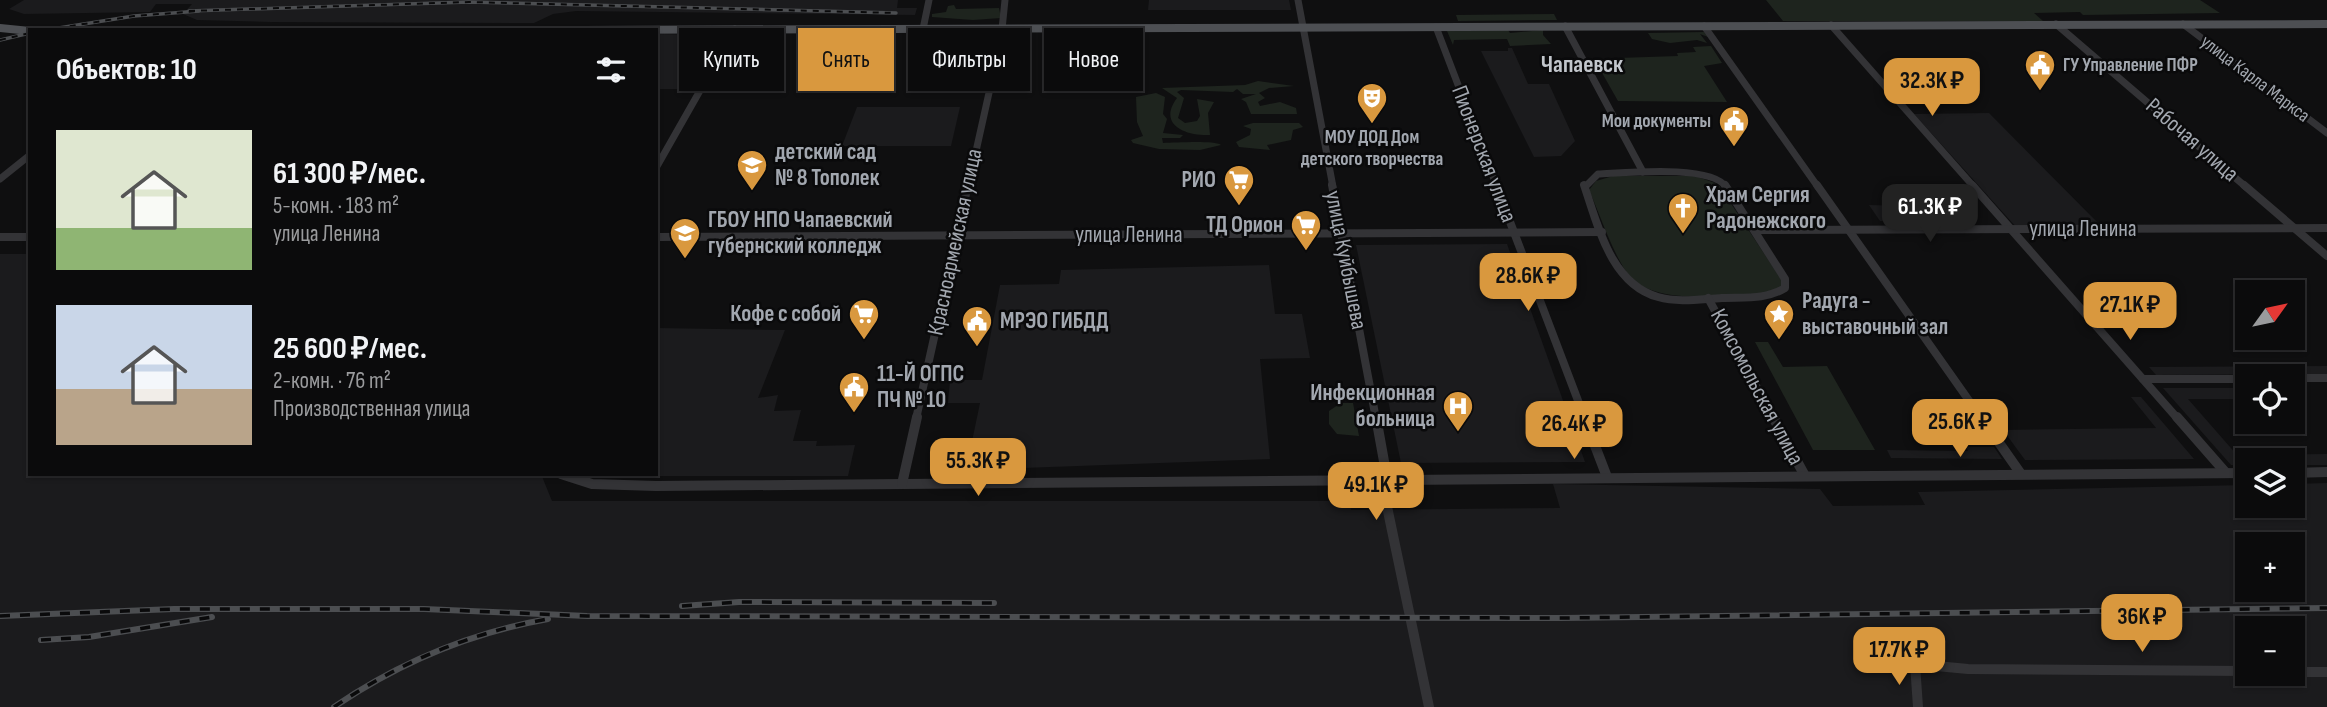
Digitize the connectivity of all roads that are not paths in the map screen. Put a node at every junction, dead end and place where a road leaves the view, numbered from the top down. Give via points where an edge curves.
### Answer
1 (929, 0) edge
2 (1006, 0) edge
3 (1298, 0) edge
4 (2056, 24) junction
5 (2183, 24) junction
6 (2327, 24) edge
7 (1831, 25) junction
8 (1565, 26) junction
9 (1704, 26) junction
10 (1302, 27) junction
11 (1436, 27) junction
12 (0, 28) edge
13 (923, 28) edge
14 (1003, 28) joint
15 (679, 29) edge
16 (784, 29) edge
17 (908, 29) edge
18 (658, 30) edge
19 (28, 31) edge
20 (700, 91) edge
21 (989, 91) edge
22 (2327, 133) edge
23 (28, 157) edge
24 (658, 164) edge
25 (1643, 172) junction
26 (0, 179) edge
27 (2295, 228) junction
28 (2327, 228) edge
29 (1849, 229) junction
30 (1755, 230) junction
31 (2011, 230) junction
32 (1513, 232) junction
33 (1601, 232) junction
34 (1340, 234) junction
35 (956, 236) junction
36 (0, 237) edge
37 (28, 237) edge
38 (658, 237) edge
39 (2327, 256) edge
40 (1709, 298) junction
41 (2305, 378) edge
42 (2327, 378) edge
43 (2143, 379) junction
44 (2235, 379) edge
45 (2305, 472) edge
46 (2327, 472) edge
47 (2226, 473) junction
48 (2235, 473) edge
49 (2021, 474) junction
50 (563, 476) edge
51 (1805, 476) junction
52 (1606, 477) junction
53 (1384, 478) junction
54 (902, 484) junction
55 (2235, 671) edge
56 (2305, 672) edge
57 (2327, 672) edge
58 (1429, 707) edge
59 (1919, 707) edge

1 - 13 street
2 - 14 street, Красноармейская улица
3 - 10 street, улица Куйбышева
4 - 5 main road
4 - 7 main road
4 - 27 street, Рабочая улица
5 - 6 main road
5 - 22 street, улица Карла Маркса
7 - 9 main road
7 - 31 street
8 - 9 main road
8 - 11 main road
8 - 25 street
9 - 29 street
10 - 11 main road
10 - 14 main road
10 - 34 street, улица Куйбышева
11 - 32 street, Пионерская улица
12 - 19 main road
15 - 18 main road
16 - 17 main road
20 - 24 street
21 - 35 street, Красноармейская улица
23 - 26 street
25 - 30 street via 1701,174 1722,181
25 - 33 street via 1598,174 1588,179 1584,185
27 - 28 street, улица Ленина
27 - 31 street, улица Ленина
27 - 39 street, Рабочая улица
29 - 30 street, улица Ленина
29 - 31 street, улица Ленина
29 - 49 street
30 - 40 street via 1786,288 1768,296
31 - 43 street
32 - 33 street, улица Ленина
32 - 34 street, улица Ленина
32 - 52 street, Пионерская улица
33 - 40 street via 1624,277 1635,286 1660,298
34 - 35 street, улица Ленина
34 - 53 street, улица Куйбышева
35 - 38 street, улица Ленина
35 - 54 street, Красноармейская улица
36 - 37 street
40 - 51 street, Комсомольская улица
41 - 42 street
43 - 44 street
43 - 47 street
45 - 46 street
47 - 48 street
47 - 49 street
49 - 51 street
50 - 54 street via 583,483 656,486
51 - 52 street
52 - 53 street
53 - 54 street
53 - 58 street, улица Куйбышева
55 - 59 street via 1968,669 1915,664
56 - 57 street

